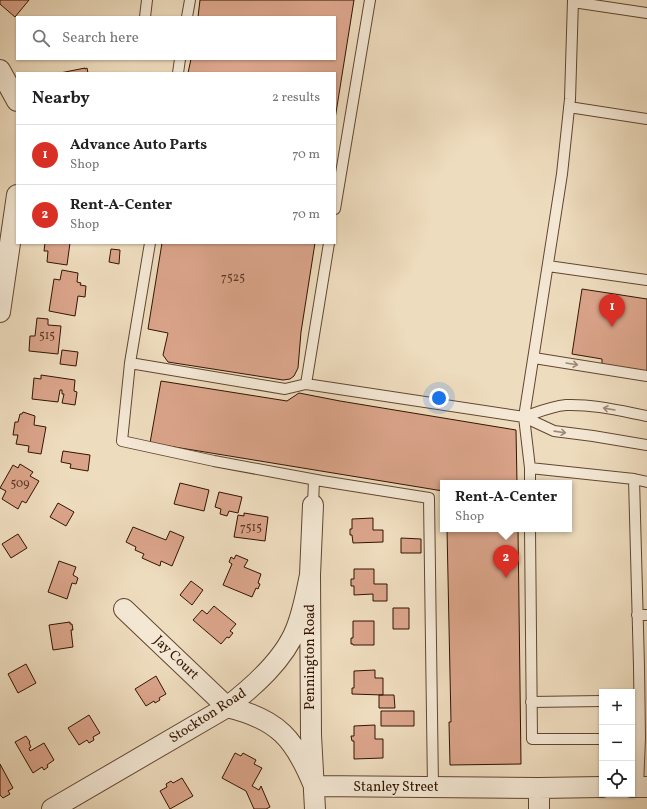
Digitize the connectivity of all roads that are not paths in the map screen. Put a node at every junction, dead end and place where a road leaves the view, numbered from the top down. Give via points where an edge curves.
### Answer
1 (147, 0) edge
2 (190, 0) edge
3 (370, 0) edge
4 (573, 1) edge
5 (647, 13) edge
6 (145, 16) edge
7 (187, 16) edge
8 (180, 60) edge
9 (0, 70) edge
10 (178, 72) edge
11 (16, 99) edge
12 (569, 107) junction
13 (647, 120) edge
14 (16, 202) edge
15 (336, 203) edge
16 (150, 244) edge
17 (329, 244) edge
18 (548, 266) junction
19 (647, 280) edge
20 (0, 312) edge
21 (534, 358) junction
22 (130, 363) junction
23 (647, 376) edge
24 (306, 384) junction
25 (647, 416) edge
26 (524, 417) junction
27 (647, 445) edge
28 (530, 468) junction
29 (634, 479) junction
30 (314, 480) junction
31 (530, 480) edge
32 (647, 482) edge
33 (313, 505) joint
34 (530, 532) edge
35 (310, 575) junction
36 (124, 608) dead end
37 (642, 615) edge
38 (643, 659) edge
39 (635, 700) edge
40 (599, 701) edge
41 (531, 702) junction
42 (227, 707) junction
43 (599, 738) edge
44 (636, 738) edge
45 (314, 786) junction
46 (433, 787) junction
47 (599, 787) edge
48 (639, 787) edge
49 (539, 788) junction
50 (52, 809) edge
51 (315, 809) edge
52 (539, 809) edge

1 - 6 lane
2 - 7 lane
3 - 15 lane
4 - 5 lane
4 - 12 lane
8 - 10 lane
9 - 11 street
12 - 13 lane
12 - 18 lane
14 - 20 street
16 - 22 lane
17 - 24 lane
18 - 19 lane
18 - 21 lane
21 -> 23 lane
21 - 26 lane
22 - 24 lane via 285,389
22 - 30 lane via 122,441
24 - 26 lane
25 -> 26 lane via 587,406 566,406
26 -> 27 lane via 554,431
26 - 28 lane
28 - 29 lane
28 - 31 lane
29 - 32 lane
29 - 37 lane
30 - 33 lane
30 - 46 lane via 430,498
33 - 35 street, Pennington Road
34 - 41 lane
35 - 42 street, Stockton Road via 304,603 287,646 270,669
35 - 45 street, Pennington Road via 311,735
36 - 42 street, Jay Court
37 - 38 lane
38 - 39 lane
39 - 44 lane
40 - 41 lane
41 - 43 lane via 532,740
42 - 45 street via 258,716 276,727 299,753
42 - 50 street, Stockton Road
44 - 48 lane
45 - 46 street, Stanley Street
45 - 51 street, Pennington Road
46 - 49 street, Stanley Street
47 - 49 street, Stanley Street
49 - 52 street

